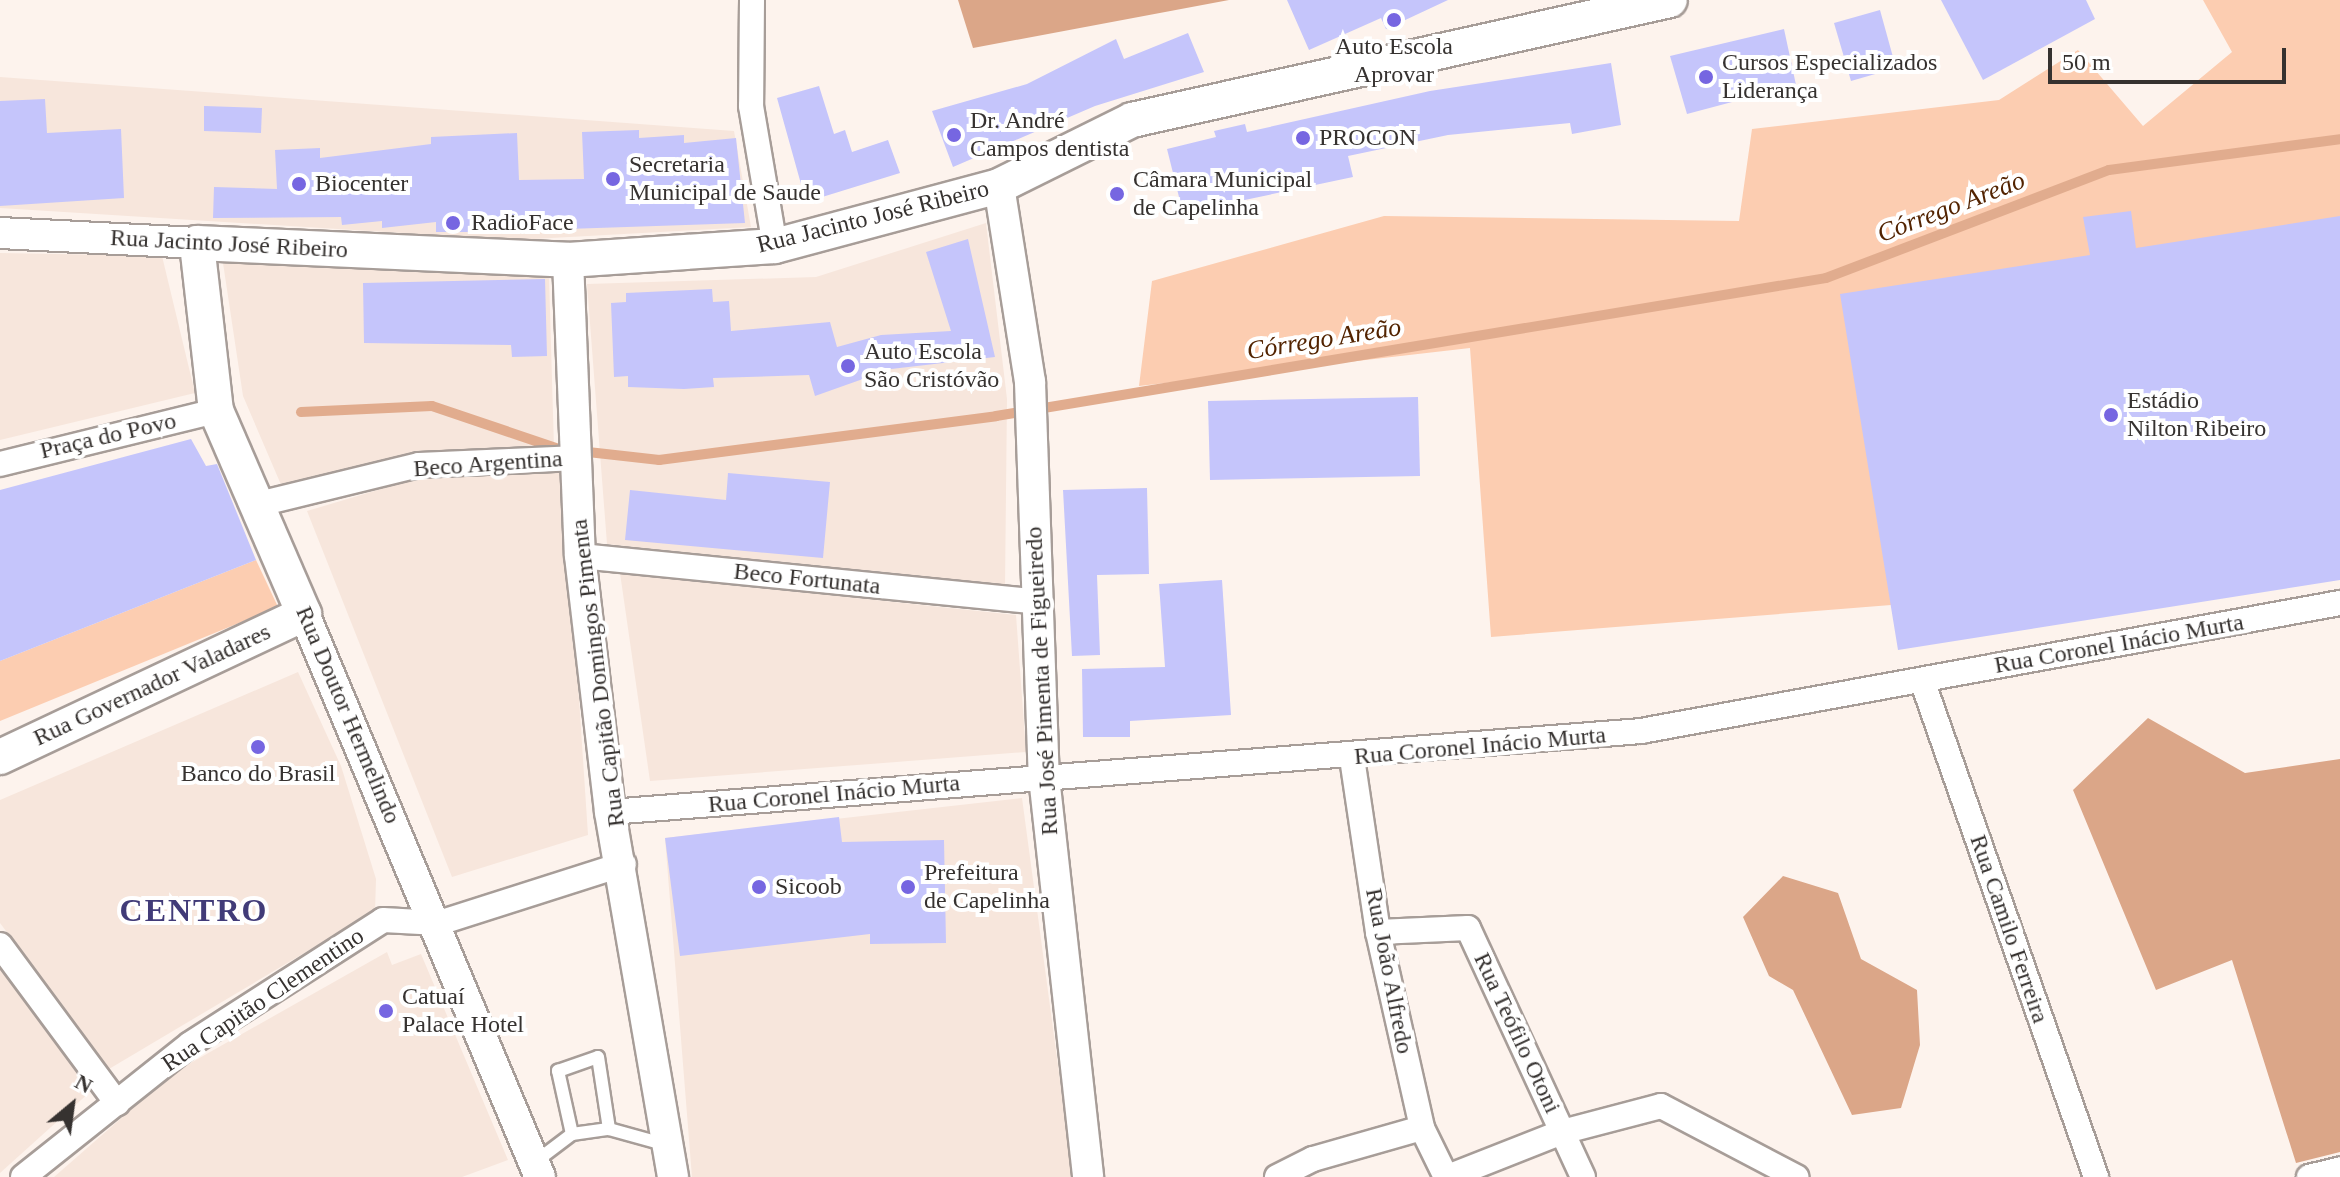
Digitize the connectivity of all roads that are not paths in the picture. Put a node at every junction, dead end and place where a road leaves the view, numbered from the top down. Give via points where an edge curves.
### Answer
1 (752, 0) edge
2 (1670, 0) edge
3 (999, 186) junction
4 (0, 233) edge
5 (197, 243) junction
6 (775, 246) junction
7 (568, 260) junction
8 (216, 411) junction
9 (577, 448) junction
10 (0, 464) edge
11 (259, 504) junction
12 (580, 556) junction
13 (1034, 601) junction
14 (2340, 603) edge
15 (304, 614) junction
16 (1922, 680) junction
17 (0, 757) edge
18 (1352, 758) junction
19 (1044, 777) junction
20 (610, 812) junction
21 (624, 864) junction
22 (439, 923) junction
23 (1378, 932) junction
24 (0, 945) edge
25 (117, 1103) junction
26 (1422, 1128) junction
27 (609, 1129) junction
28 (1562, 1132) junction
29 (572, 1134) junction
30 (670, 1146) junction
31 (2340, 1169) edge
32 (538, 1173) edge
33 (23, 1177) edge
34 (673, 1177) edge
35 (1088, 1177) edge
36 (1277, 1177) edge
37 (1447, 1177) edge
38 (1583, 1177) edge
39 (1796, 1177) edge
40 (2096, 1177) edge
41 (2309, 1177) edge

1 - 6 street via 751,106
2 - 3 main road, Rua Jacinto José Ribeiro via 1132,120
3 - 6 main road, Rua Jacinto José Ribeiro
3 - 13 street, Rua José Pimenta de Figueiredo via 1030,382
4 - 5 street, Rua Jacinto José Ribeiro
5 - 7 main road, Rua Jacinto José Ribeiro
5 - 8 main road, Rua Doutor Hermelindo
6 - 7 main road, Rua Jacinto José Ribeiro
7 - 9 street, Rua Capitão Domingos Pimenta
8 - 10 street, Praça do Povo
8 - 11 main road, Rua Doutor Hermelindo
9 - 11 street, Beco Argentina via 419,465
9 - 12 street, Rua Capitão Domingos Pimenta
11 - 15 main road, Rua Doutor Hermelindo
12 - 13 street, Beco Fortunata
12 - 20 street, Rua Capitão Domingos Pimenta
13 - 19 street, Rua José Pimenta de Figueiredo
14 - 16 street, Rua Coronel Inácio Murta
15 - 17 main road, Rua Governador Valadares
15 - 22 street, Rua Doutor Hermelindo
16 - 18 street, Rua Coronel Inácio Murta via 1641,731
16 - 40 street, Rua Camilo Ferreira
18 - 19 street, Rua Coronel Inácio Murta
18 - 23 street, Rua João Alfredo
19 - 20 street, Rua Coronel Inácio Murta
19 - 35 street, Rua José Pimenta de Figueiredo
20 - 21 street, Rua Capitão Domingos Pimenta
21 - 22 street, Rua Capitão Clementino
21 - 30 street, Rua Capitão Domingos Pimenta
22 - 25 street, Rua Capitão Clementino via 383,920 190,1044
22 - 32 street, Rua Doutor Hermelindo
23 - 26 street, Rua João Alfredo
23 - 28 street, Rua Teófilo Otoni via 1468,928
24 - 25 street
25 - 33 street, Rua Capitão Clementino
26 - 36 street via 1313,1159
26 - 37 street, Rua João Alfredo
27 - 29 lane
27 - 29 lane via 598,1057 558,1071
27 - 30 lane
28 - 37 street
28 - 38 street, Rua Teófilo Otoni
28 - 39 street via 1661,1106
29 - 32 lane
30 - 34 street, Rua Capitão Domingos Pimenta
31 - 41 street

